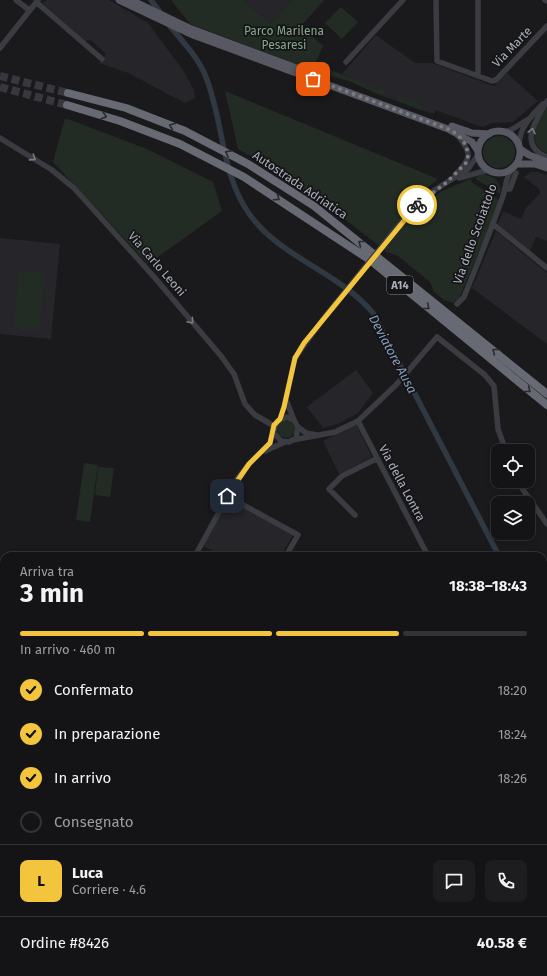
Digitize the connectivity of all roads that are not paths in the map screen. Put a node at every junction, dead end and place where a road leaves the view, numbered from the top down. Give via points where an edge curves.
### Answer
1 (16, 0) edge
2 (118, 0) edge
3 (130, 0) edge
4 (403, 0) edge
5 (436, 0) edge
6 (478, 0) edge
7 (37, 1) edge
8 (29, 10) junction
9 (145, 11) junction
10 (547, 26) edge
11 (0, 48) edge
12 (102, 59) dead end
13 (346, 62) dead end
14 (478, 76) junction
15 (68, 93) tunnel mouth
16 (547, 100) edge
17 (67, 105) tunnel mouth
18 (529, 119) junction
19 (455, 132) junction
20 (503, 132) junction
21 (489, 134) junction
22 (0, 138) edge
23 (520, 146) junction
24 (478, 153) junction
25 (547, 157) edge
26 (547, 162) edge
27 (517, 164) junction
28 (547, 168) edge
29 (488, 170) junction
30 (514, 172) junction
31 (447, 182) junction
32 (493, 224) junction
33 (547, 268) edge
34 (457, 304) dead end
35 (547, 394) edge
36 (287, 397) junction
37 (547, 405) edge
38 (280, 419) junction
39 (294, 420) junction
40 (358, 420) junction
41 (298, 427) junction
42 (274, 429) junction
43 (320, 436) junction
44 (293, 440) junction
45 (285, 442) junction
46 (503, 444) edge
47 (261, 453) junction
48 (376, 459) junction
49 (522, 488) edge
50 (227, 496) junction
51 (355, 515) dead end
52 (547, 524) edge
53 (197, 552) edge
54 (288, 552) edge
55 (426, 552) edge

1 - 8 street
2 - 9 main road
3 - 9 main road
4 - 13 street
5 - 14 street, Via Marte via 436,59
6 - 14 street
7 - 8 street
7 - 12 street
8 - 11 street
9 - 19 main road via 193,35
9 - 21 main road via 461,130
10 - 14 street, Via Marte via 496,80
35 -> 15 highway, Autostrada Adriatica / A14 via 314,206 248,164 207,142 126,108
16 - 18 street
25 -> 16 street via 536,150 530,135
17 -> 37 highway, Autostrada Adriatica / A14 via 120,121 180,144 244,176 370,260
18 - 20 street
18 - 23 street via 521,132
19 - 24 main road via 472,142
19 - 31 street via 465,144 469,156 464,166
20 - 21 main road
20 - 23 main road via 513,136
21 - 24 main road via 481,141
22 -> 42 street, Via Carlo Leoni via 52,170 74,188 221,356 234,374 246,404 255,415
23 - 26 main road via 529,155
23 - 27 main road
24 - 29 main road via 483,166
24 - 31 street via 468,169
27 - 28 main road via 535,164
27 - 30 main road
29 - 30 main road via 500,174
29 - 31 street
30 - 32 street, Via dello Scoiattolo via 506,180
31 - 36 street, bridge via 422,199 323,319 295,358
32 - 33 street
32 - 34 street, Via dello Scoiattolo via 464,297
36 - 38 street
36 - 39 street
38 - 39 street via 287,417
38 - 42 street
39 - 41 street
40 - 43 street via 335,432
40 - 46 street via 418,361 437,337 492,382 498,429
40 - 48 street, Via della Lontra
41 - 43 street via 306,433
41 - 44 street via 298,434
42 - 45 street via 278,439
42 - 47 street via 270,443
43 - 44 street
44 - 45 street
45 - 47 street
47 - 50 street via 249,464
48 - 51 street via 342,476 329,489
48 - 55 street, Via della Lontra
49 - 52 street
50 - 53 street
50 - 54 street via 298,535

